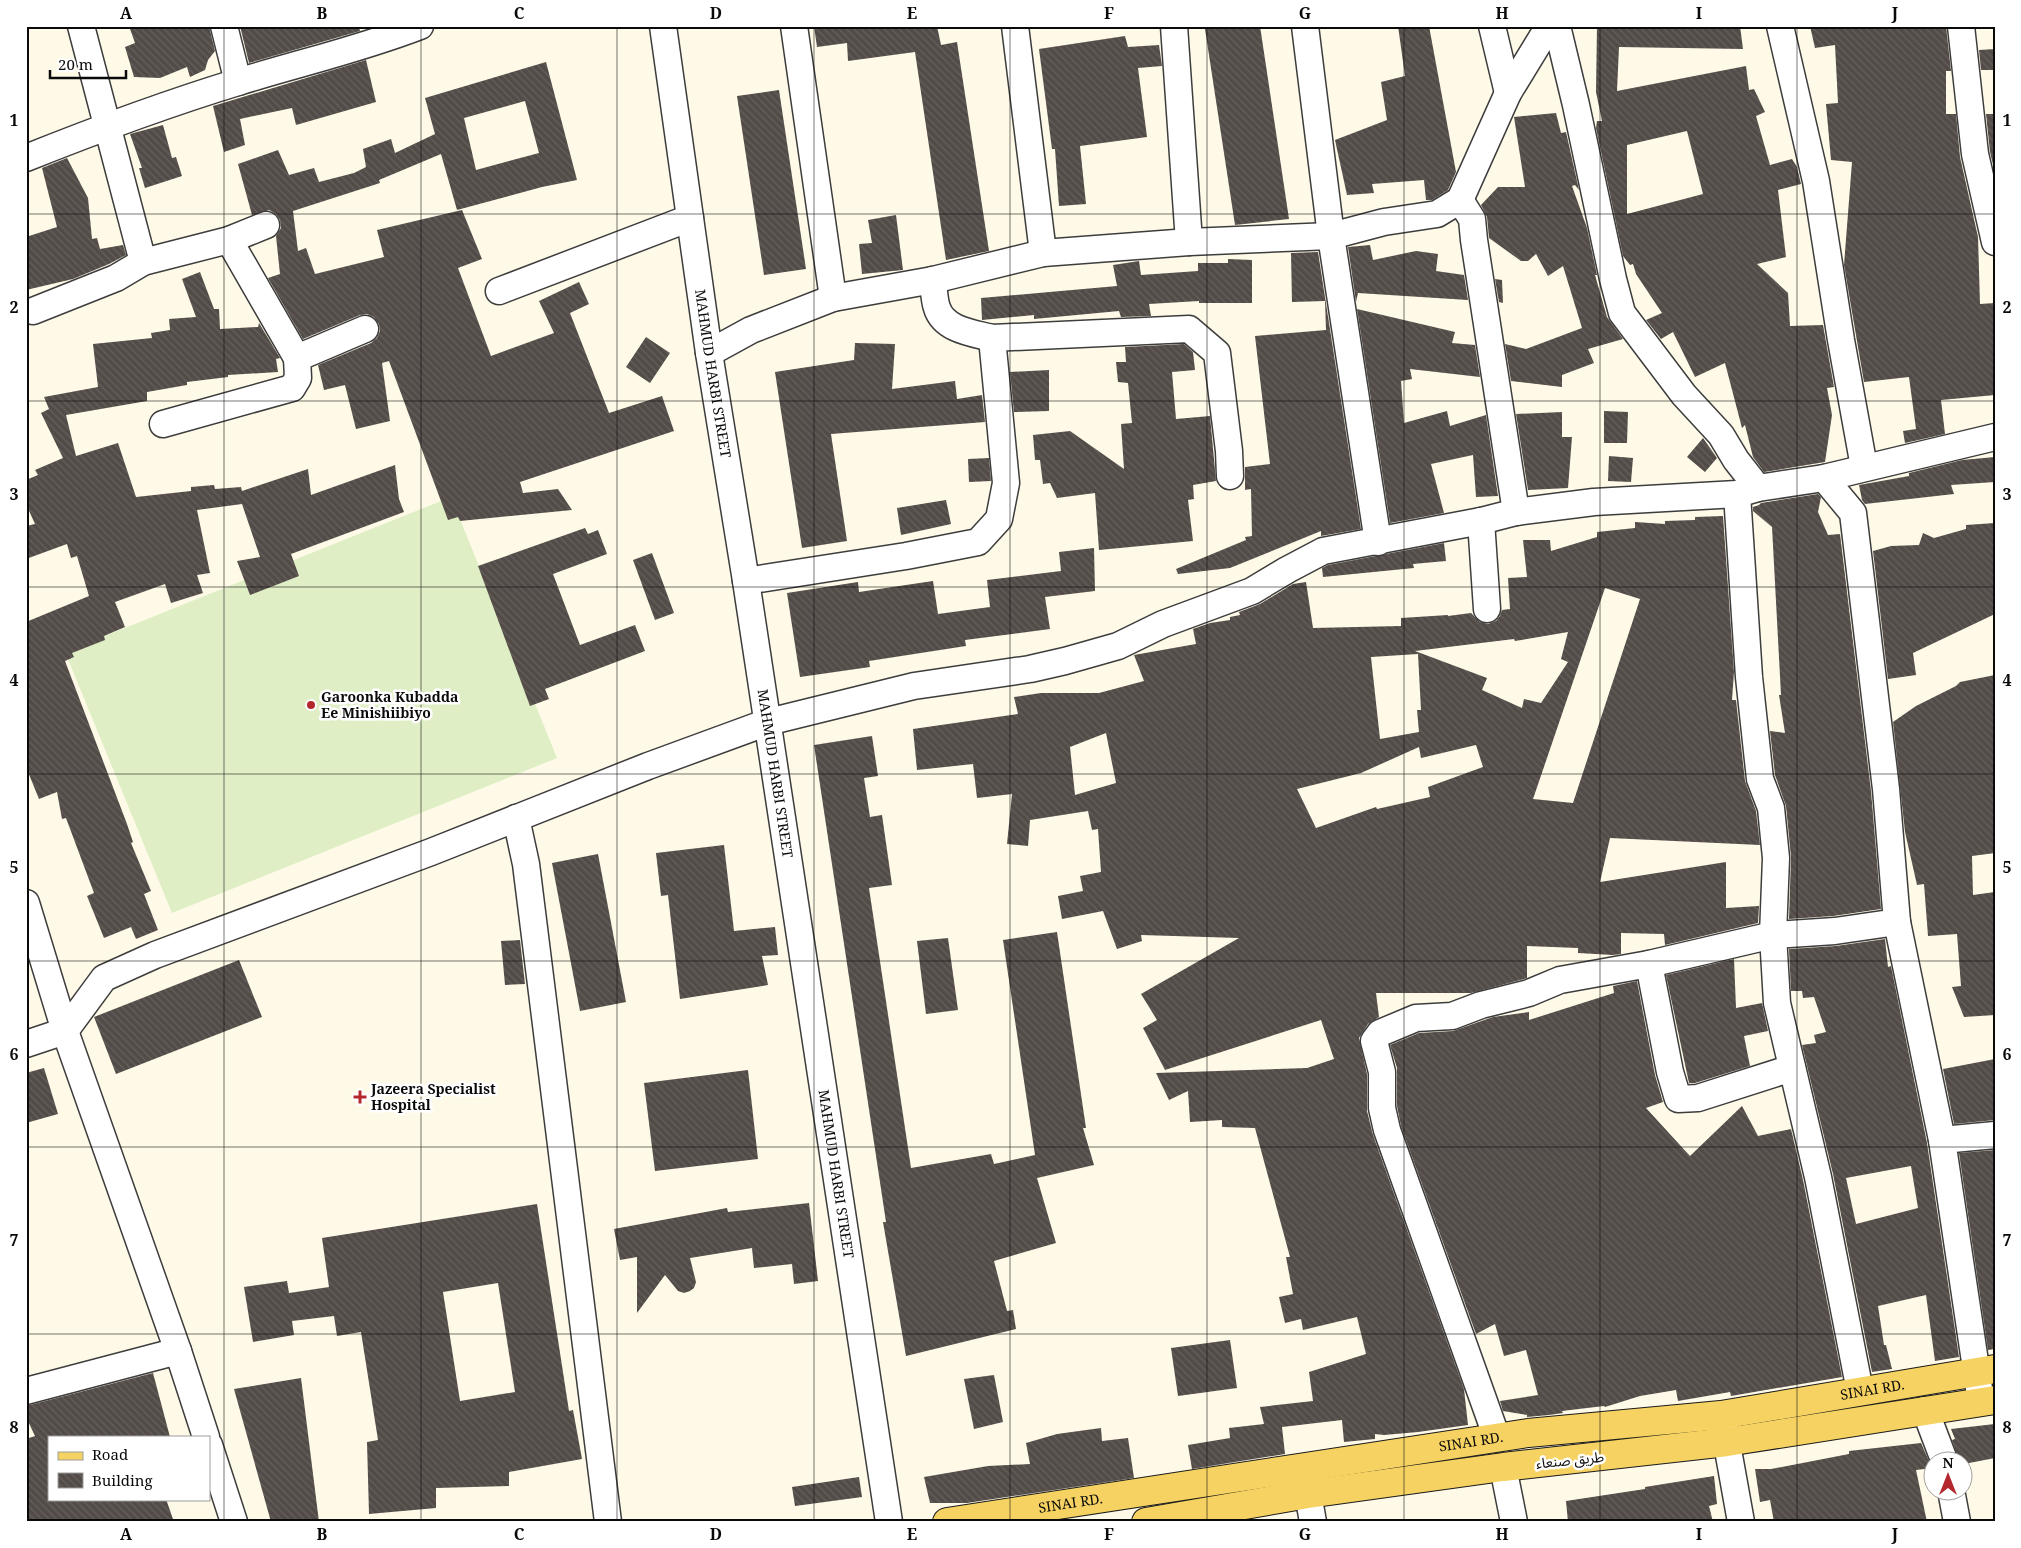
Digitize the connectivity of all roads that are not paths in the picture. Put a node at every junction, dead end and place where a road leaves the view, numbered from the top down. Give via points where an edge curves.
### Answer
1 (81, 26) edge
2 (224, 26) edge
3 (420, 26) edge
4 (663, 26) edge
5 (794, 26) edge
6 (1015, 26) edge
7 (1174, 26) edge
8 (1305, 26) edge
9 (1492, 26) edge
10 (1549, 26) edge
11 (1557, 26) edge
12 (1780, 26) edge
13 (1961, 26) edge
14 (379, 34) edge
15 (238, 82) junction
16 (1508, 93) junction
17 (107, 126) junction
18 (26, 158) edge
19 (1460, 200) junction
20 (690, 218) junction
21 (266, 225) dead end
22 (1332, 236) junction
23 (229, 240) junction
24 (1189, 242) junction
25 (1995, 242) edge
26 (1043, 253) junction
27 (144, 262) junction
28 (933, 280) junction
29 (500, 291) dead end
30 (833, 298) junction
31 (33, 311) dead end
32 (365, 329) dead end
33 (992, 338) junction
34 (709, 353) junction
35 (297, 358) junction
36 (163, 424) dead end
37 (1995, 437) edge
38 (1864, 467) junction
39 (1230, 476) dead end
40 (1824, 478) junction
41 (1747, 491) junction
42 (1516, 512) junction
43 (1481, 521) junction
44 (1378, 542) junction
45 (746, 581) junction
46 (1487, 609) dead end
47 (768, 722) junction
48 (516, 818) junction
49 (26, 903) edge
50 (1897, 922) junction
51 (1773, 935) junction
52 (1649, 964) junction
53 (65, 1031) junction
54 (26, 1044) edge
55 (1792, 1068) junction
56 (1995, 1135) edge
57 (1942, 1140) junction
58 (178, 1351) junction
59 (1986, 1371) edge
60 (26, 1391) edge
61 (1860, 1391) junction
62 (1988, 1401) edge
63 (1925, 1410) junction
64 (1721, 1415) junction
65 (206, 1436) edge
66 (1497, 1438) junction
67 (1727, 1442) junction
68 (210, 1448) edge
69 (1940, 1450) edge
70 (1503, 1467) junction
71 (1308, 1494) junction
72 (1953, 1500) edge
73 (234, 1522) edge
74 (608, 1522) edge
75 (889, 1522) edge
76 (946, 1522) edge
77 (1146, 1522) edge
78 (1313, 1522) edge
79 (1514, 1522) edge
80 (1741, 1522) edge
81 (1957, 1522) edge

1 - 17 street
2 - 15 street
3 - 14 street
4 - 20 street, MAHMUD HARBI STREET
5 - 30 street
6 - 26 street
7 - 24 street
8 - 22 street
9 - 16 street
10 - 16 street
11 - 41 street via 1622,313 1684,394 1721,435 1736,460
12 - 38 street via 1816,181 1840,340
13 - 25 street via 1976,154
14 - 15 street
15 - 17 street
16 - 19 street
17 - 18 street
17 - 27 street
19 - 22 street via 1437,214 1384,222
19 - 42 street via 1472,219
20 - 29 street
20 - 34 street, MAHMUD HARBI STREET
21 - 23 street
22 - 24 street
22 - 44 street
23 - 27 street
23 - 35 street
24 - 26 street
26 - 28 street
27 - 31 street via 116,278
28 - 30 street
28 - 33 street via 937,310 945,321 960,330
30 - 34 street via 752,330
32 - 35 street
33 - 39 street via 1189,329 1217,353
33 - 45 street via 1006,483 999,518 978,542
34 - 45 street, MAHMUD HARBI STREET
35 - 36 street via 298,378 292,388
37 - 38 street
38 - 40 street
40 - 41 street
40 - 50 street via 1853,513 1886,789
41 - 42 street via 1594,502
41 - 51 street via 1749,677 1760,779 1771,808 1776,858
42 - 43 street
43 - 44 street
43 - 46 street
44 - 47 street via 1323,551 1252,591 1163,624 1118,646 1065,662 914,686
45 - 47 street, MAHMUD HARBI STREET
47 - 48 street
47 - 75 street, MAHMUD HARBI STREET
48 - 53 street via 155,955 104,978
48 - 74 street via 526,864
49 - 53 street
50 - 51 street
50 - 57 street
51 - 52 street
51 - 55 street via 1777,1003
52 - 55 street via 1678,1099 1698,1098
52 - 66 street via 1560,980 1529,993 1452,1016 1416,1018 1380,1032 1374,1041 1382,1072 1382,1108 1387,1130
53 - 54 street
53 - 58 street
55 - 61 street via 1840,1281
56 - 57 street
57 - 59 street
58 - 60 street
58 - 65 street
59 - 61 main road, SINAI RD.
59 - 62 street
61 - 64 main road, SINAI RD.
62 - 63 main road, طريق صنعاء
63 - 67 main road, طريق صنعاء
63 - 69 street
64 - 66 main road, SINAI RD.
64 - 67 street
66 - 76 main road, SINAI RD.
67 - 70 main road, طريق صنعاء
67 - 80 street
68 - 73 street
70 - 71 main road, طريق صنعاء
70 - 79 street
71 - 77 main road, طريق صنعاء
71 - 78 street
72 - 81 street

